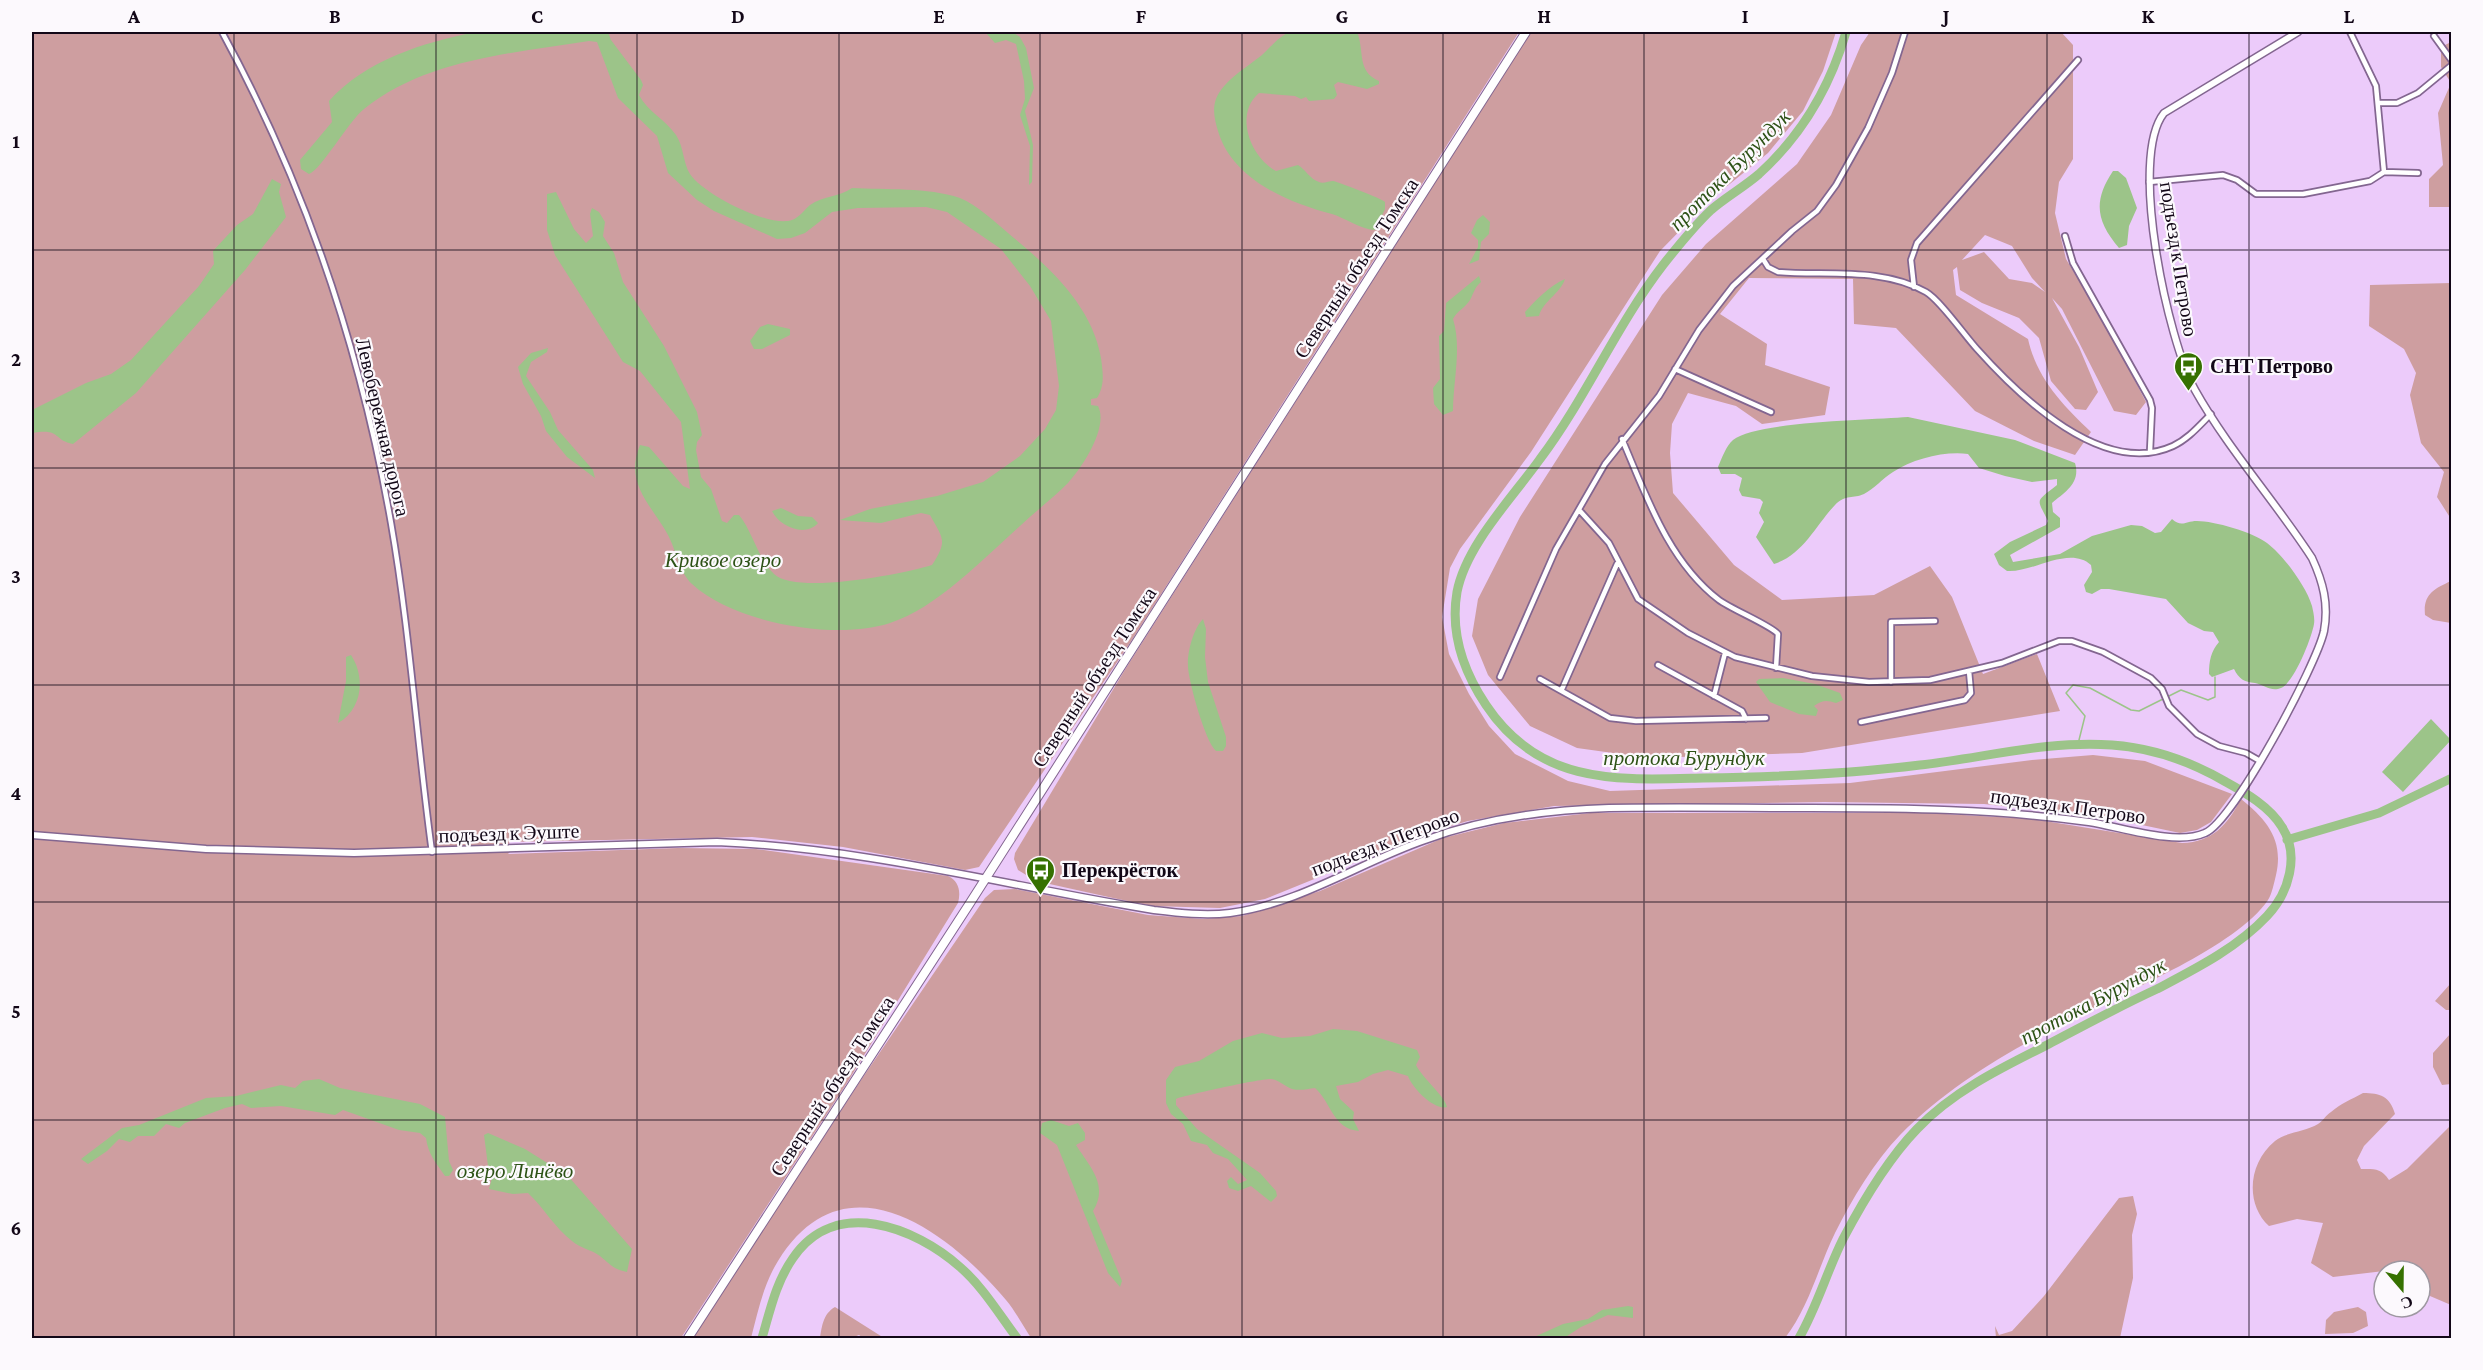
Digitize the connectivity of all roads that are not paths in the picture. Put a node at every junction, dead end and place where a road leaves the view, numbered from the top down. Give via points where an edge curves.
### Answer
1 (222, 32) edge
2 (1526, 32) edge
3 (1905, 32) edge
4 (2298, 32) edge
5 (2350, 32) edge
6 (2434, 36) dead end
7 (2078, 60) dead end
8 (2451, 63) edge
9 (2378, 103) junction
10 (2384, 172) junction
11 (2418, 173) dead end
12 (2149, 182) junction
13 (2065, 236) dead end
14 (1763, 260) junction
15 (1914, 287) junction
16 (1675, 369) junction
17 (1771, 412) dead end
18 (2211, 414) junction
19 (1622, 439) junction
20 (2150, 451) junction
21 (1580, 511) junction
22 (1617, 564) junction
23 (1935, 621) dead end
24 (1725, 653) junction
25 (1658, 664) dead end
26 (1776, 668) junction
27 (1969, 671) junction
28 (1500, 677) dead end
29 (1540, 679) dead end
30 (1891, 682) junction
31 (1562, 689) junction
32 (1714, 696) junction
33 (1746, 718) junction
34 (1766, 718) dead end
35 (1861, 722) dead end
36 (2260, 761) junction
37 (32, 835) edge
38 (432, 852) junction
39 (986, 878) junction
40 (688, 1338) edge

1 - 38 street, Левобережная дорога via 284,161 322,258 366,408 397,562
2 - 39 main road, Северный объезд Томска
3 - 14 street via 1872,119 1836,185 1817,211
4 - 12 street, подъезд к Петрово via 2164,113 2153,134
5 - 9 street via 2376,86
6 - 8 street
7 - 15 street via 1917,243 1911,260
8 - 9 street via 2418,93 2397,104
9 - 10 street
10 - 11 street
10 - 12 street via 2370,182 2303,194 2256,194 2223,175
12 - 18 street, подъезд к Петрово via 2180,358
13 - 20 street via 2073,263 2150,400
14 - 15 street via 1778,272 1855,274 1901,281
14 - 16 street via 1734,286 1699,330
15 - 20 street via 1928,292 2030,404 2098,446
16 - 17 street
16 - 19 street via 1659,396
18 - 20 street via 2186,439
18 - 36 street, подъезд к Петрово via 2312,558 2326,598 2323,636 2315,658
19 - 21 street
19 - 26 street via 1669,542 1688,569 1717,599 1778,634
21 - 22 street via 1609,543
21 - 28 street via 1539,584
22 - 24 street via 1638,599
22 - 31 street
23 - 30 street via 1890,622
24 - 26 street
24 - 32 street
25 - 32 street
26 - 30 street
27 - 30 street via 1929,680
27 - 35 street via 1971,693 1965,700
27 - 36 street via 2059,641 2072,641 2103,652 2151,678 2162,688 2169,706 2197,735
29 - 31 street
31 - 33 street via 1610,718
32 - 33 street via 1742,711
33 - 34 street
36 - 39 street, подъезд к Петрово via 2229,810 2211,830 2188,838 2047,816 1986,811 1690,808 1550,812 1490,821 1440,835 1270,904 1220,914 1154,910
37 - 38 street, подъезд к Эуште via 206,849
38 - 39 street, подъезд к Эуште via 717,842 764,844
39 - 40 main road, Северный объезд Томска

